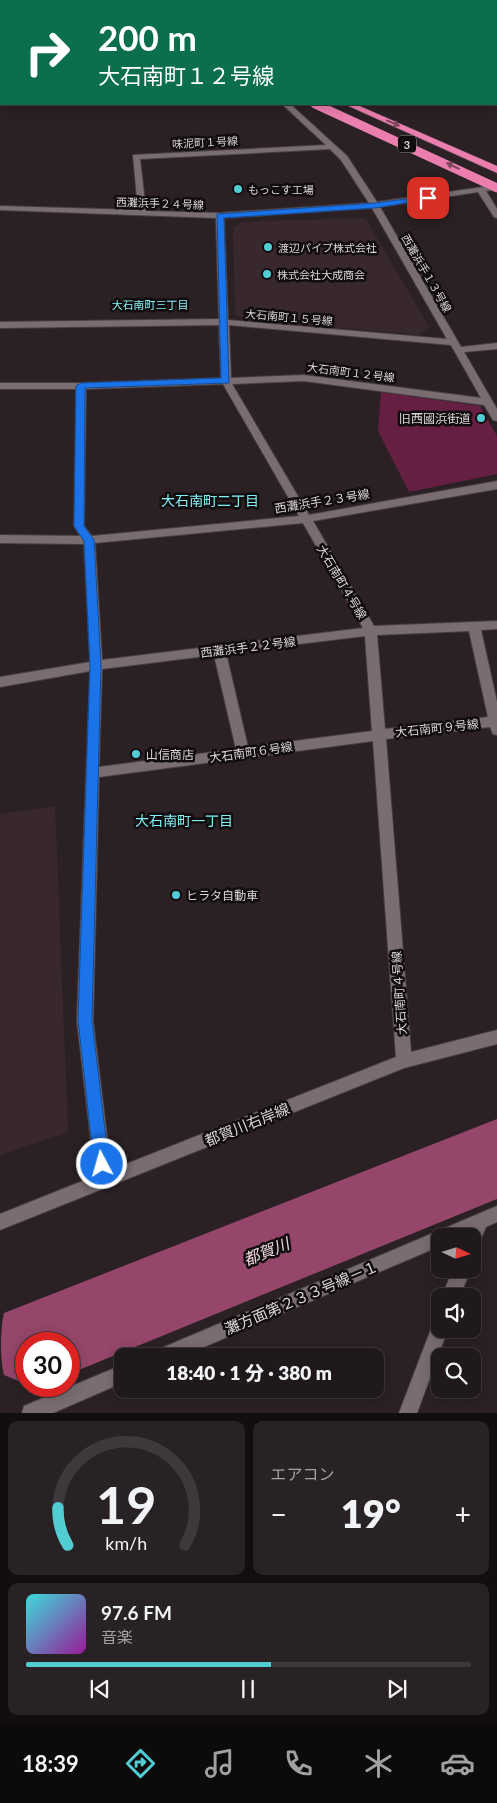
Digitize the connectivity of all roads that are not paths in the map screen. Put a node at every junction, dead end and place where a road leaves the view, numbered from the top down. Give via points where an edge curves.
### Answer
1 (287, 105) edge
2 (317, 105) edge
3 (352, 105) edge
4 (332, 147) junction
5 (497, 170) edge
6 (497, 188) edge
7 (481, 190) junction
8 (375, 205) junction
9 (0, 208) edge
10 (142, 213) junction
11 (497, 215) edge
12 (220, 216) junction
13 (224, 322) junction
14 (0, 325) edge
15 (497, 346) edge
16 (457, 347) junction
17 (226, 381) junction
18 (0, 386) edge
19 (81, 386) junction
20 (488, 402) junction
21 (497, 418) edge
22 (497, 484) edge
23 (305, 519) junction
24 (0, 539) edge
25 (89, 540) junction
26 (497, 624) edge
27 (474, 626) junction
28 (371, 631) junction
29 (219, 651) junction
30 (96, 665) junction
31 (0, 682) edge
32 (496, 720) edge
33 (379, 734) junction
34 (243, 753) junction
35 (93, 773) junction
36 (497, 1037) edge
37 (404, 1061) junction
38 (104, 1182) junction
39 (497, 1214) edge
40 (480, 1220) junction
41 (0, 1222) edge
42 (462, 1228) edge
43 (477, 1228) edge
44 (431, 1241) edge
45 (436, 1338) edge
46 (182, 1348) edge
47 (114, 1377) edge
48 (31, 1413) edge
49 (408, 1413) edge

1 - 4 street, 西灘浜手１３号線
6 -> 2 highway, 3, bridge
3 -> 5 highway, 3
4 - 8 street, 西灘浜手１３号線 via 344,158
4 - 10 street, 味泥町１号線 via 136,157
6 - 7 street, 西灘浜手２４号線
7 - 8 street, 西灘浜手２４号線
7 - 11 street
8 - 12 street, 西灘浜手２４号線
8 - 16 street, 西灘浜手１３号線
9 - 10 street, 西灘浜手２４号線
10 - 12 street, 西灘浜手２４号線
12 - 13 street, 大石南町４号線
13 - 14 street, 大石南町１５号線
13 - 16 street, 大石南町１５号線
13 - 17 street, 大石南町４号線
15 - 16 street, 大石南町１５号線
16 - 20 street, 西灘浜手１３号線
17 - 19 street, 大石南町１２号線
17 - 20 street, 大石南町１２号線 via 304,378
17 - 23 street, 大石南町４号線
18 - 19 street, 大石南町１２号線
19 - 25 street via 79,526
20 - 21 street, 西灘浜手１３号線
22 - 23 street, 西灘浜手２３号線
23 - 25 street, 西灘浜手２３号線
23 - 28 street, 大石南町４号線
24 - 25 street, 西灘浜手２３号線
25 - 30 street
26 - 27 street, 西灘浜手２２号線
27 - 28 street, 西灘浜手２２号線
27 - 32 street
28 - 29 street, 西灘浜手２２号線
28 - 33 street, 大石南町４号線
29 - 30 street, 西灘浜手２２号線
29 - 34 street
30 - 31 street, 西灘浜手２２号線
30 - 35 street
32 - 33 street, 大石南町９号線
33 - 34 street, 大石南町６号線
33 - 37 street, 大石南町４号線
34 - 35 street, 大石南町６号線
35 - 38 street via 85,1020
36 - 37 street, 都賀川右岸線
37 - 38 street, 都賀川右岸線
38 - 41 street, 都賀川右岸線
39 - 40 street, 灘方面第２３３号線－１
40 - 42 street, 灘方面第２３３号線－１
40 - 43 street
44 - 46 street, 灘方面第２３３号線－１
45 - 49 street
47 - 48 street

